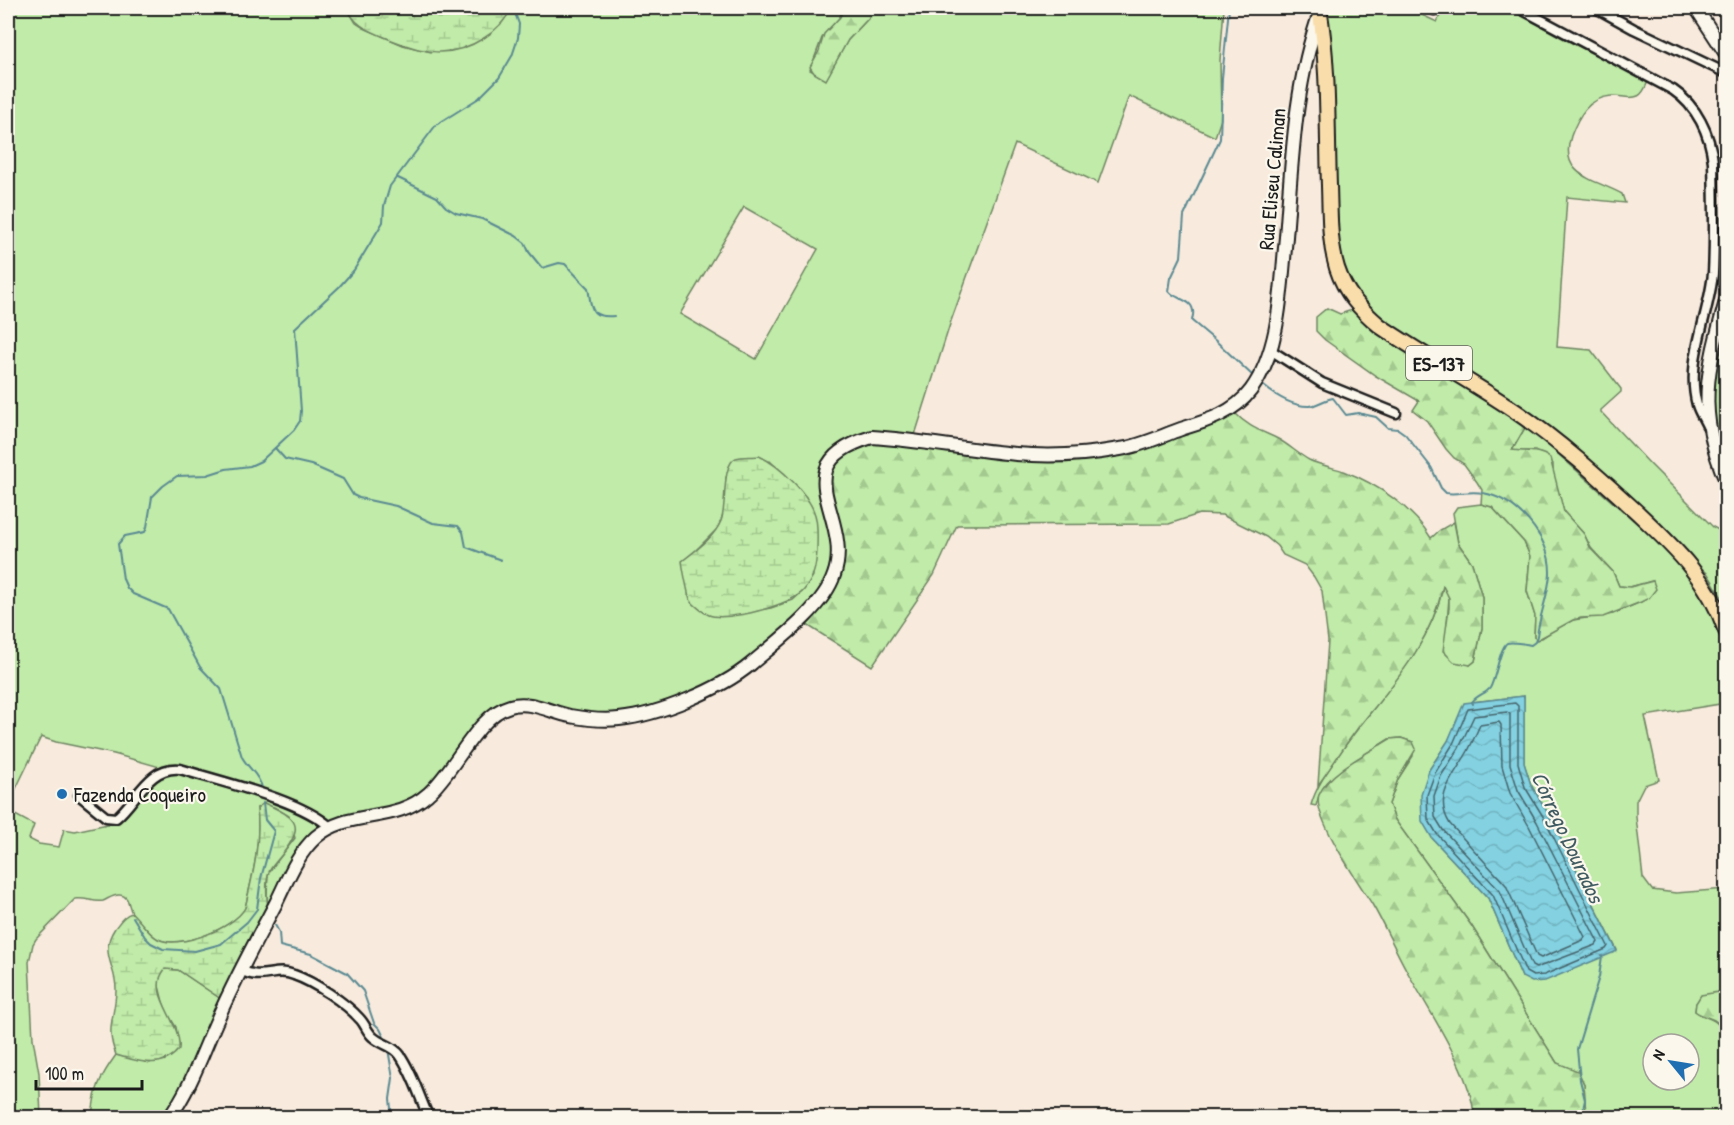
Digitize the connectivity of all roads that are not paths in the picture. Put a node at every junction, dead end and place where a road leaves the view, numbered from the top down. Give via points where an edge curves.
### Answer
1 (1519, 8) edge
2 (1696, 8) edge
3 (1601, 9) edge
4 (1319, 10) edge
5 (1726, 54) edge
6 (1726, 73) edge
7 (1726, 301) edge
8 (1272, 351) junction
9 (1396, 413) dead end
10 (1711, 435) junction
11 (1726, 481) edge
12 (1726, 631) edge
13 (79, 795) dead end
14 (330, 827) junction
15 (241, 970) junction
16 (169, 1118) edge
17 (429, 1118) edge

1 - 10 street via 1673,90 1690,105 1704,128 1713,162 1713,273 1696,354 1694,385
2 - 5 street
3 - 6 street
4 - 8 street, Rua Eliseu Caliman via 1302,77
4 - 12 main road, ES-137 via 1331,236 1338,270 1350,295 1380,326 1517,412 1623,500 1692,567 1708,588
7 - 10 street via 1708,370
8 - 9 street via 1322,383
8 - 14 street via 1250,391 1236,406 1218,417 1122,449 1062,455 1017,454 891,438 872,437 855,442 838,453 823,478 839,544 834,578 809,612 749,665 713,690 621,719 599,720 525,704 512,705 486,720 420,802 392,814
10 - 11 street
13 - 14 street via 106,817 116,818 159,772 180,769 307,811
14 - 15 street via 304,850
15 - 16 street via 190,1082
15 - 17 street via 257,976 297,976 346,1007 375,1039 400,1055

